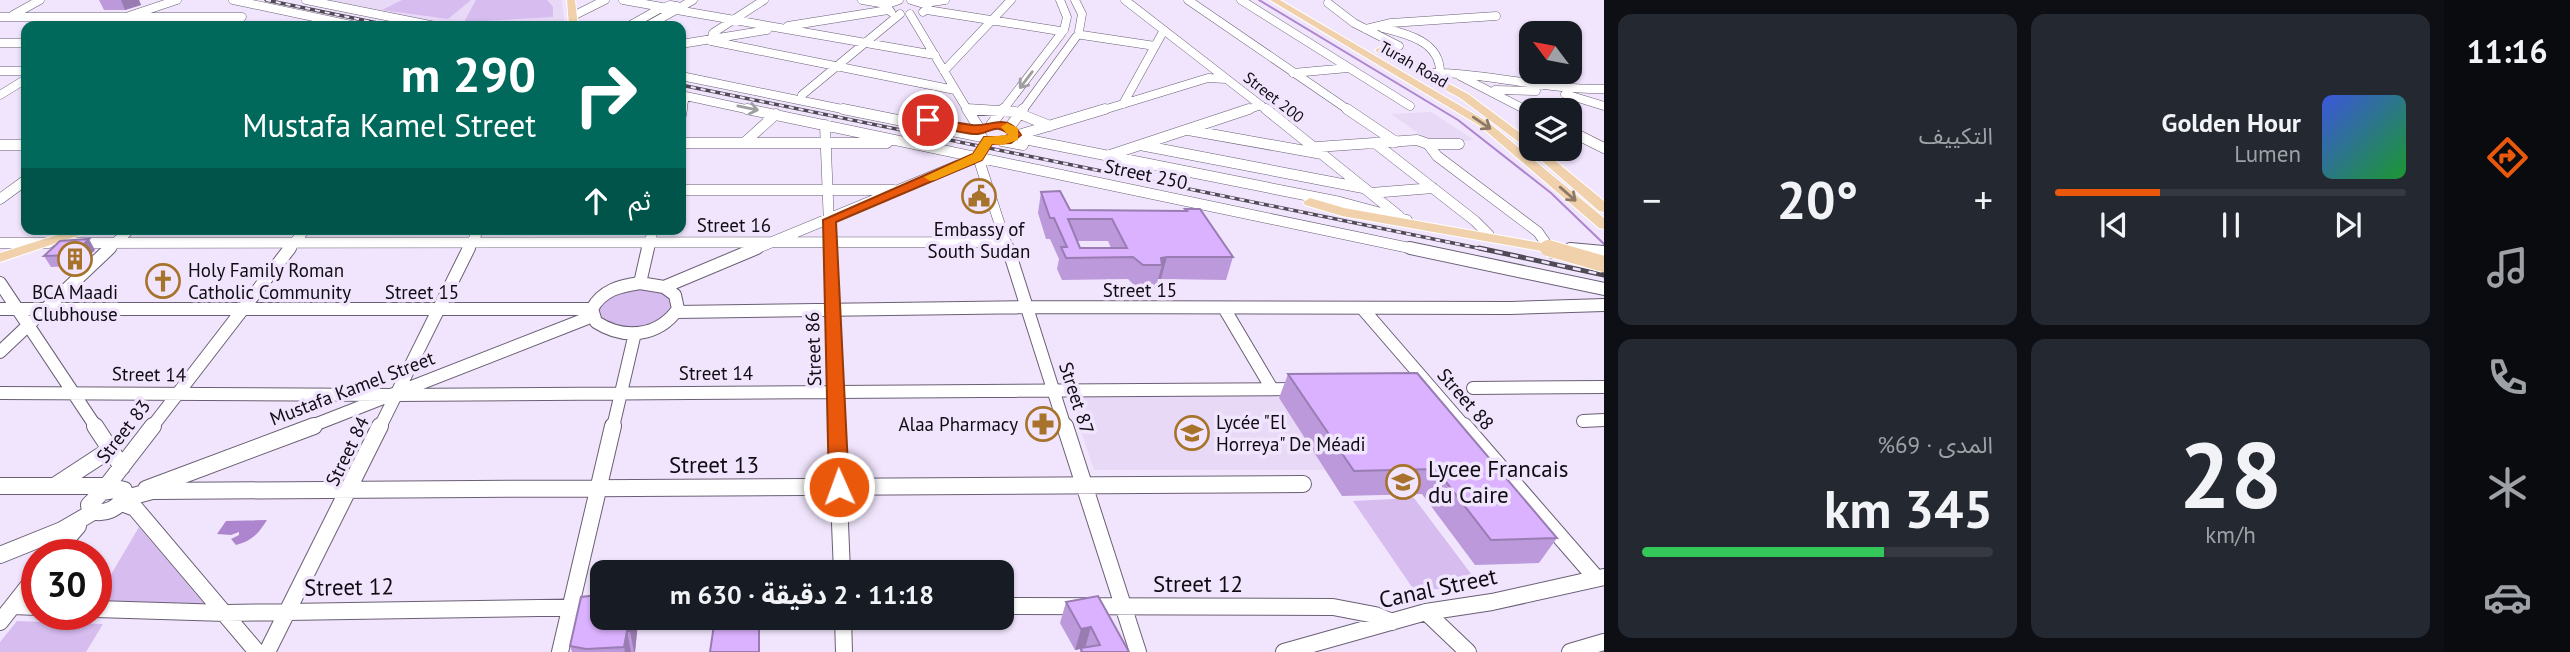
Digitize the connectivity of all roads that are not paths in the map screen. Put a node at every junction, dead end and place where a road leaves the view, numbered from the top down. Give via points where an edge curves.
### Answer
1 (40, 0) edge
2 (177, 0) edge
3 (233, 0) edge
4 (306, 0) edge
5 (571, 0) edge
6 (605, 0) edge
7 (623, 0) edge
8 (693, 0) edge
9 (764, 0) edge
10 (862, 0) edge
11 (899, 0) edge
12 (912, 0) edge
13 (945, 0) edge
14 (1011, 0) edge
15 (1060, 0) edge
16 (1075, 0) edge
17 (1125, 0) edge
18 (1182, 0) edge
19 (1188, 0) edge
20 (1241, 0) edge
21 (1274, 0) edge
22 (1291, 0) edge
23 (1328, 4) dead end
24 (662, 7) junction
25 (676, 7) edge
26 (887, 7) junction
27 (926, 7) junction
28 (900, 14) junction
29 (910, 14) junction
30 (129, 16) junction
31 (1496, 16) dead end
32 (9, 17) junction
33 (0, 19) edge
34 (733, 20) junction
35 (992, 20) junction
36 (120, 21) edge
37 (236, 21) edge
38 (328, 21) edge
39 (410, 21) edge
40 (574, 21) edge
41 (638, 21) edge
42 (655, 21) edge
43 (1375, 26) junction
44 (779, 28) junction
45 (1366, 29) junction
46 (1164, 30) junction
47 (1062, 32) junction
48 (1079, 34) junction
49 (710, 39) junction
50 (0, 43) edge
51 (21, 43) edge
52 (686, 43) edge
53 (865, 43) junction
54 (1155, 46) junction
55 (1399, 46) dead end
56 (935, 55) junction
57 (836, 67) junction
58 (1348, 68) junction
59 (0, 71) edge
60 (21, 71) edge
61 (944, 71) junction
62 (1217, 71) junction
63 (1440, 72) junction
64 (1452, 72) junction
65 (1292, 73) junction
66 (1421, 73) junction
67 (1399, 74) junction
68 (686, 75) edge
69 (686, 75) edge
70 (1208, 78) junction
71 (1229, 79) junction
72 (21, 82) edge
73 (1538, 86) junction
74 (1447, 87) junction
75 (1426, 89) junction
76 (1487, 89) junction
77 (1604, 89) edge
78 (955, 90) junction
79 (1554, 91) junction
80 (1514, 92) junction
81 (0, 95) edge
82 (802, 95) junction
83 (1503, 97) junction
84 (686, 99) edge
85 (1123, 104) junction
86 (1261, 104) junction
87 (1519, 105) edge
88 (1410, 106) dead end
89 (1604, 106) edge
90 (967, 109) junction
91 (1004, 110) junction
92 (776, 114) junction
93 (1022, 114) junction
94 (825, 125) junction
95 (991, 125) junction
96 (1051, 126) junction
97 (1185, 130) junction
98 (982, 134) junction
99 (1013, 134) junction
100 (1519, 136) edge
101 (1582, 137) edge
102 (1002, 141) junction
103 (1392, 142) junction
104 (686, 143) edge
105 (744, 143) junction
106 (826, 143) junction
107 (912, 143) junction
108 (1375, 143) junction
109 (1459, 144) dead end
110 (0, 145) edge
111 (21, 145) edge
112 (1140, 145) junction
113 (1428, 145) junction
114 (1317, 148) junction
115 (1604, 148) edge
116 (1326, 155) junction
117 (978, 157) junction
118 (1104, 158) junction
119 (1549, 161) edge
120 (1433, 188) junction
121 (686, 190) edge
122 (828, 190) junction
123 (900, 190) junction
124 (1369, 190) junction
125 (6, 191) edge
126 (0, 199) edge
127 (1310, 202) junction
128 (1604, 208) edge
129 (1363, 210) junction
130 (1402, 219) junction
131 (829, 220) junction
132 (1604, 225) edge
133 (73, 235) edge
134 (124, 235) edge
135 (301, 235) edge
136 (652, 235) edge
137 (1489, 235) junction
138 (476, 236) edge
139 (773, 242) junction
140 (830, 242) junction
141 (1006, 242) junction
142 (0, 243) edge
143 (48, 243) junction
144 (115, 243) junction
145 (295, 243) junction
146 (650, 243) junction
147 (1547, 246) junction
148 (1604, 252) edge
149 (0, 258) edge
150 (1604, 264) edge
151 (0, 283) edge
152 (640, 283) junction
153 (664, 287) junction
154 (1604, 289) edge
155 (1604, 305) edge
156 (1027, 307) junction
157 (1224, 307) junction
158 (1362, 308) junction
159 (0, 309) edge
160 (16, 309) junction
161 (244, 309) junction
162 (833, 309) junction
163 (44, 310) junction
164 (438, 310) junction
165 (676, 312) junction
166 (592, 313) junction
167 (28, 327) junction
168 (635, 333) junction
169 (0, 352) edge
170 (1598, 387) edge
171 (1473, 388) dead end
172 (1272, 389) junction
173 (1312, 389) edge
174 (1054, 390) junction
175 (72, 392) junction
176 (836, 392) junction
177 (0, 393) edge
178 (620, 393) junction
179 (178, 394) junction
180 (395, 395) junction
181 (1604, 398) edge
182 (1604, 420) edge
183 (1583, 421) dead end
184 (111, 449) junction
185 (122, 467) junction
186 (1303, 484) dead end
187 (0, 486) edge
188 (56, 486) junction
189 (1085, 486) junction
190 (839, 487) junction
191 (105, 489) junction
192 (597, 489) junction
193 (350, 490) junction
194 (125, 499) junction
195 (95, 513) junction
196 (66, 539) edge
197 (0, 555) edge
198 (842, 560) edge
199 (1600, 578) edge
200 (21, 596) edge
201 (13, 606) junction
202 (21, 606) edge
203 (1014, 606) edge
204 (570, 607) junction
205 (590, 607) edge
206 (1125, 607) junction
207 (112, 609) edge
208 (288, 611) junction
209 (1426, 611) junction
210 (226, 613) junction
211 (0, 622) edge
212 (1392, 622) junction
213 (843, 630) edge
214 (1604, 642) edge
215 (257, 652) edge
216 (267, 652) edge
217 (560, 652) edge
218 (844, 652) edge
219 (1138, 652) edge
220 (1284, 652) edge
221 (1468, 652) edge
222 (1570, 652) edge

1 - 32 street
2 - 30 street
3 - 38 street
4 - 39 street
5 - 40 main road
6 - 40 street
7 - 24 street
8 - 25 street
9 - 34 street
10 - 26 street
11 - 26 street
12 - 27 street
13 - 27 street
14 - 35 street
15 - 47 street via 1067,17
16 - 48 street via 1082,15
17 - 46 street, Street 200
18 - 65 street
19 - 65 street
20 - 58 street
21 - 67 main road, Turah Road
22 - 66 main road, Turah Road
23 - 45 street
24 - 25 street via 663,11
24 - 41 street
25 - 34 street
25 - 42 street
26 - 28 street
26 - 44 street
27 - 29 street
27 - 35 street
28 - 29 street
28 - 53 street
29 - 56 street
30 - 32 street
30 - 36 street
30 - 37 street via 242,16
31 - 43 street
32 - 33 street
34 - 44 street
34 - 49 street
35 - 47 street
35 - 61 street
43 - 45 street
43 - 63 street via 1433,49 1439,55
44 - 49 street
44 - 53 street
45 - 55 street
46 - 54 street
46 - 62 street, Street 200
47 - 48 street
47 -> 91 street
48 - 54 street
48 - 93 street
49 - 52 street
49 - 57 street
50 - 51 street
53 - 56 street
53 - 57 street
54 - 85 street
56 - 61 street
57 - 78 street
57 - 82 street
58 - 65 street
58 - 88 street
59 - 60 street
61 - 78 street
62 - 70 street
62 - 71 street, Street 200
63 - 64 street
63 - 66 street
64 - 73 street
64 - 76 street
65 - 103 street
66 - 67 main road
66 - 74 main road, Turah Road
67 - 75 main road, Turah Road
68 - 82 street
69 - 98 street
70 - 71 street
70 - 85 street
71 - 86 street, Street 200
72 - 81 street
73 - 77 street
73 - 79 street
74 - 75 main road
74 - 100 main road, Turah Road
75 -> 132 main road, Turah Road via 1494,132
76 - 80 street
76 - 83 street
78 - 90 street
79 - 80 street
79 - 89 street
80 - 83 street
82 - 98 street
83 - 87 street
84 -> 92 street, Street 250
85 - 96 street
86 - 97 street
86 - 114 street, Street 200
90 - 91 street
90 - 98 street
91 - 93 street
91 - 95 street
92 - 94 street, Street 250
92 - 105 street
93 - 96 street
93 - 99 street
94 - 106 street, Street 86
94 - 107 street, Street 250
95 - 98 street
95 - 99 street, Street 250
96 - 99 street
97 - 112 street
97 - 116 street
98 - 102 street, Street 250
98 - 117 street
99 - 102 street
99 - 118 street, Street 250
101 - 115 street
102 - 118 street, Street 250
103 - 108 street
103 - 113 street via 1417,140
104 - 105 street
105 - 106 street
106 - 107 street
106 - 122 street, Street 86
107 - 117 street, Street 250
108 - 114 street
108 - 120 street
109 - 113 street
110 - 111 street
112 - 118 street
112 - 124 street
113 - 147 street via 1538,232
114 - 116 street, Street 200
116 - 124 street, Street 200
117 - 123 street
117 - 141 street, Street 87
117 - 154 street, Street 250
118 - 127 street, Street 250
118 - 129 street, Street 250
119 - 128 main road, Turah Road
120 - 124 street
120 - 137 street
121 - 122 street
122 - 123 street
122 - 131 street, Street 86
123 - 131 street
124 - 130 street, Street 200
125 - 126 street
127 - 129 street, Street 250
127 - 147 main road via 1335,211
129 - 130 street, Street 250
130 - 137 street, Street 250
131 - 139 street
131 - 140 street, Street 86
133 - 143 main road
134 - 144 street
135 - 145 street, Street 83
136 - 146 street
137 - 147 street, Street 250
138 - 145 street, Street 16
138 - 146 street, Street 16
138 - 164 street, Street 84
139 - 140 street, Street 16
139 - 146 street, Street 16
139 - 153 street
140 - 141 street, Street 16
140 - 162 street, Street 86
141 - 156 street, Street 87
142 - 143 street, Street 16
143 - 144 street, Street 16
143 - 149 main road
144 - 145 street, Street 16
144 - 163 street
145 - 161 street, Street 83
146 - 152 street
147 - 148 street, Street 250
147 - 150 main road, bridge
151 - 160 street
152 - 153 street
152 - 166 street via 605,293 596,300
153 - 165 street via 677,298
155 - 158 street, Street 15
156 - 157 street, Street 15
156 - 162 street, Street 15
156 - 174 street, Street 87
157 - 158 street, Street 15
157 - 172 street
158 - 199 street, Street 88 via 1425,388
159 - 160 street, Street 15
160 - 163 street, Street 15
160 - 167 street
161 - 163 street, Street 15
161 - 164 street, Street 15
161 - 179 street, Street 83
162 - 165 street, Street 15
162 - 176 street, Street 86
163 - 167 street
164 - 166 street, Street 15
164 - 180 street, Street 84
165 - 168 street via 661,326
166 - 168 street via 611,331
166 - 180 street, Mustafa Kamel Street
167 - 169 street
167 - 175 street
168 - 178 street
170 - 171 street
170 - 181 street
172 - 173 street, Street 14
172 - 174 street, Street 14
174 - 176 street, Street 14
174 - 189 street, Street 87
175 - 177 street, Street 14
175 - 179 street, Street 14
175 - 184 street
176 - 178 street, Street 14
176 - 190 street, Street 86
178 - 180 street, Street 14
178 - 192 street
179 - 180 street, Street 14
179 - 185 street, Street 83
180 - 193 street, Street 84
180 - 194 street, Mustafa Kamel Street
182 - 183 street
184 - 185 street
184 - 188 street
185 - 191 street, Street 83
186 - 189 street, Street 13
187 - 188 street
188 - 191 street
189 - 190 street, Street 13
189 - 206 street, Street 87
190 - 192 street, Street 13
190 - 198 street, Street 86
191 - 194 street via 120,489 126,493
191 - 195 street, Street 83 via 89,505
192 - 193 street, Street 13
192 - 204 street
193 - 194 street, Street 13 via 152,491
193 - 208 street, Street 84
194 - 195 street via 113,509
194 - 210 street
195 - 196 street
195 - 197 street
199 - 209 street, Canal Street
200 - 201 street
201 - 202 street
201 - 211 street
203 - 206 street, Street 12
204 - 205 street, Street 12
204 - 208 street, Street 12
204 - 217 street
206 - 212 street, Street 12 via 1333,607
206 - 219 street, Street 87
207 - 210 street, Street 12
208 - 210 street, Street 12
208 - 216 street, Street 84
209 - 212 street, Canal Street
209 - 221 street
210 - 215 street
212 - 220 street, Canal Street
213 - 218 street
214 - 222 street

